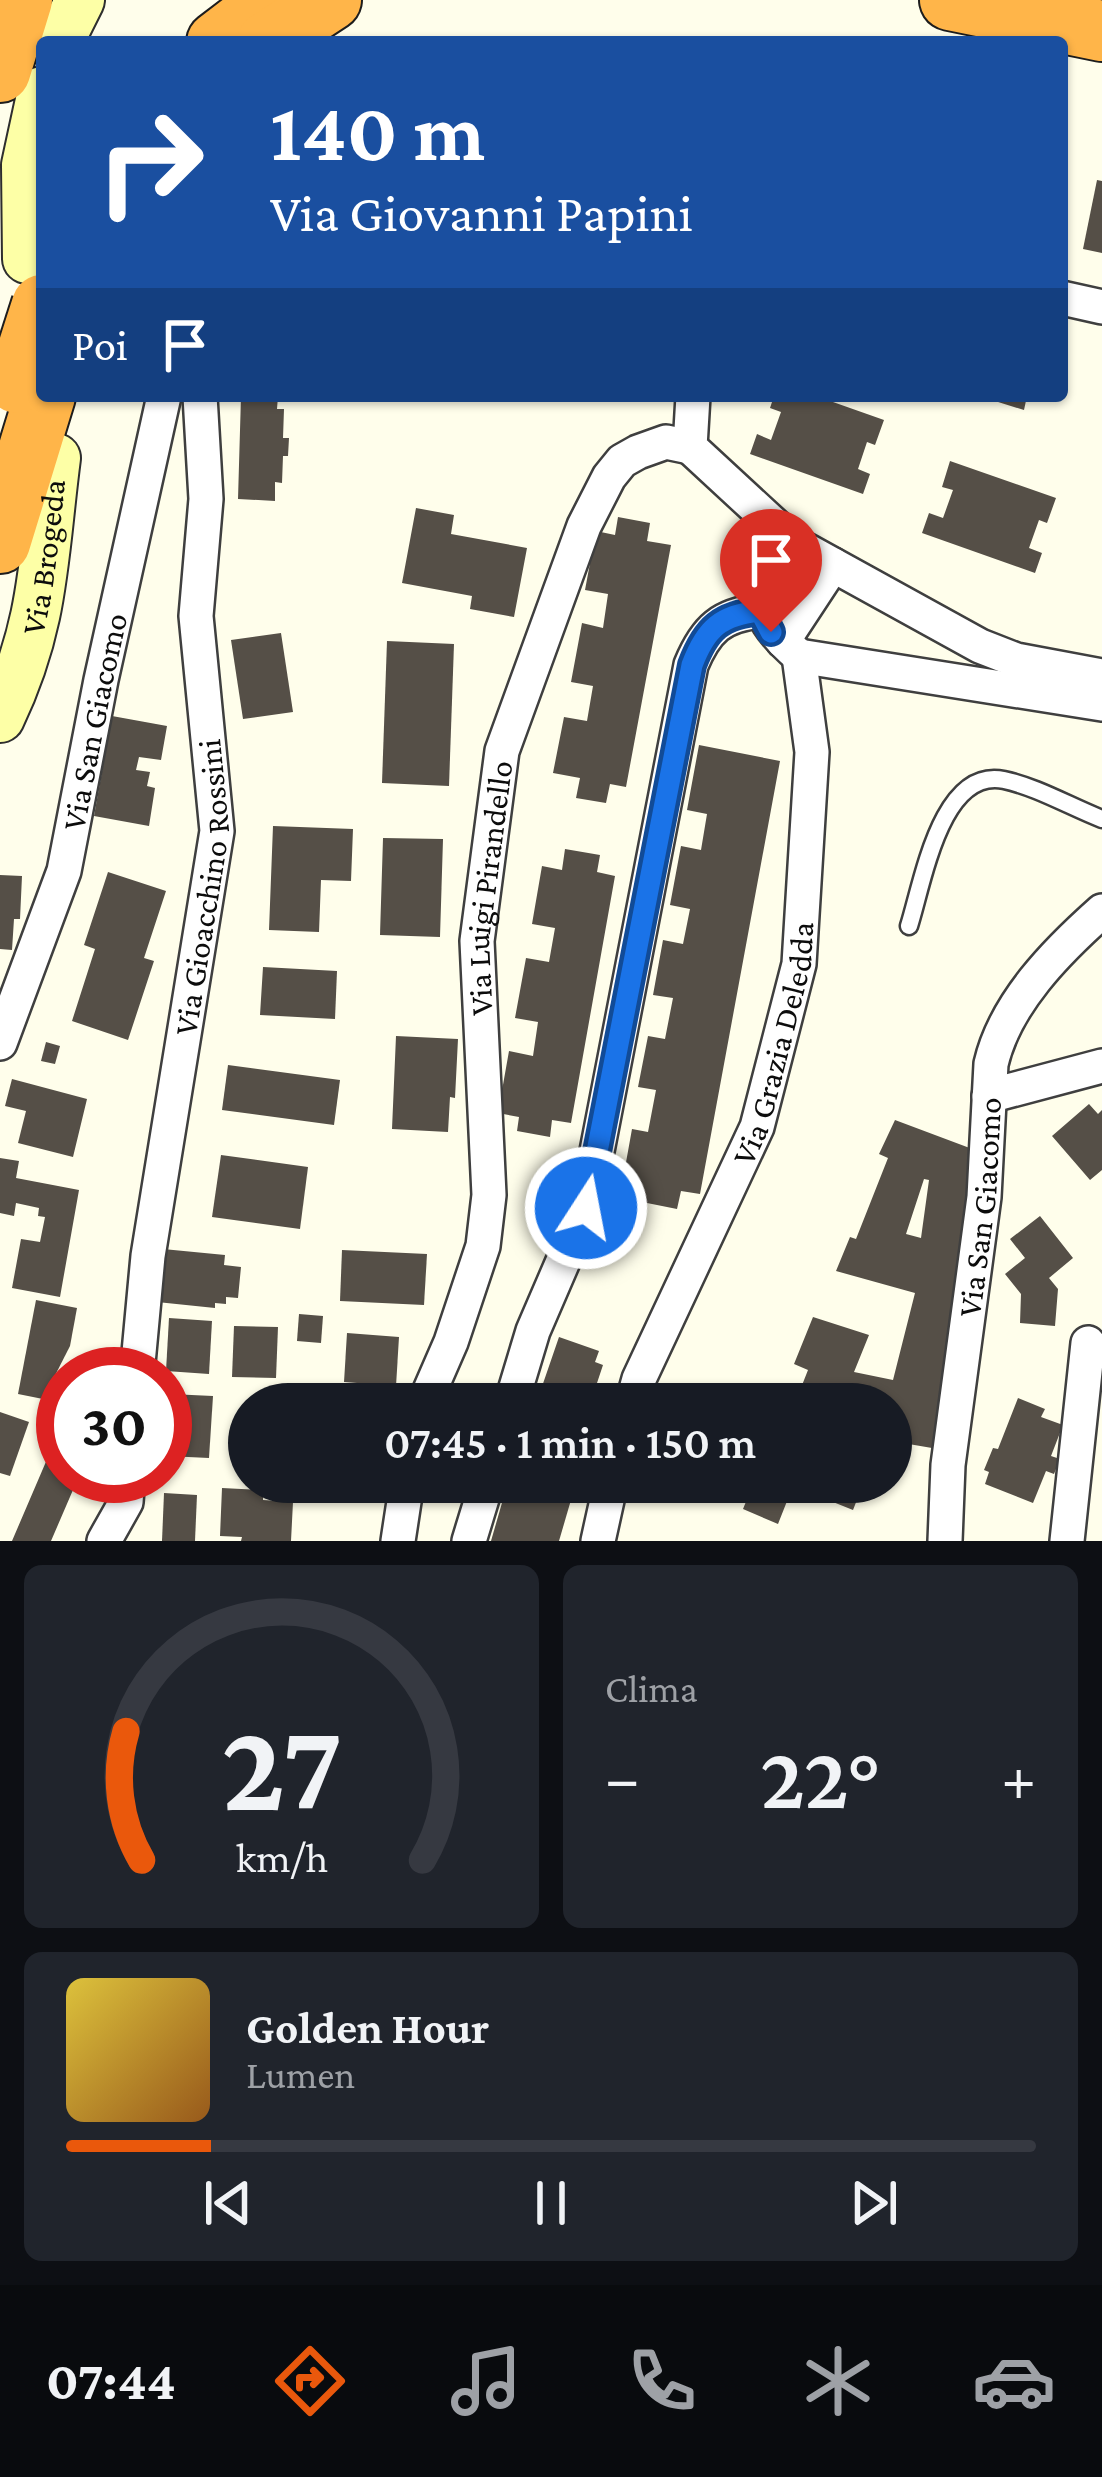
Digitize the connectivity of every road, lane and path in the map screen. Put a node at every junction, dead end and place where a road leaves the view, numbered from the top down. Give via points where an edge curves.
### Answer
1 (22, 0) edge
2 (80, 0) edge
3 (272, 0) edge
4 (331, 0) edge
5 (950, 0) edge
6 (1102, 31) edge
7 (62, 36) edge
8 (225, 36) edge
9 (277, 36) edge
10 (11, 58) edge
11 (34, 282) edge
12 (1068, 299) edge
13 (1102, 307) edge
14 (163, 402) edge
15 (200, 402) edge
16 (693, 402) edge
17 (29, 425) edge
18 (690, 447) junction
19 (0, 543) edge
20 (795, 544) junction
21 (833, 565) junction
22 (760, 611) junction
23 (791, 649) junction
24 (1102, 676) edge
25 (1102, 704) edge
26 (0, 718) edge
27 (1102, 819) edge
28 (1102, 910) edge
29 (909, 926) dead end
30 (0, 1043) edge
31 (1102, 1066) edge
32 (989, 1096) junction
33 (1088, 1343) dead end
34 (140, 1347) edge
35 (433, 1383) edge
36 (517, 1383) edge
37 (638, 1383) edge
38 (121, 1503) edge
39 (129, 1503) edge
40 (404, 1503) edge
41 (481, 1503) edge
42 (606, 1503) edge
43 (104, 1541) edge
44 (136, 1541) edge
45 (398, 1541) edge
46 (469, 1541) edge
47 (598, 1541) edge
48 (945, 1541) edge
49 (1067, 1541) edge

1 - 10 highway
2 - 7 street
3 - 8 highway
4 - 9 highway
5 - 6 highway
10 - 11 street
11 - 17 highway, bridge
12 - 13 street
14 - 30 street, Via San Giacomo via 64,871
15 - 34 street, Via Gioacchino Rossini via 206,499 196,616 217,831
16 - 18 street
17 - 19 highway
17 - 26 street, Via Brogeda via 46,561 34,631
18 - 20 street
18 - 35 street, Via Luigi Pirandello via 666,442 638,452 608,477 502,751 477,940 489,1195 483,1246
20 - 21 street
20 - 22 street via 762,568
21 - 23 street
21 - 24 street via 980,646
22 - 23 street
22 - 36 street via 723,617 692,665 586,1208
23 - 25 street
23 - 37 street, Via Grazia Deledda via 812,752 800,964 757,1127
27 - 29 lane via 1004,780 978,781 948,808
28 - 32 street, Via San Giacomo via 1006,1022
31 - 32 street
32 - 48 street, Via San Giacomo
33 - 49 street
38 - 43 street
39 - 44 street
40 - 45 street
41 - 46 street
42 - 47 street

